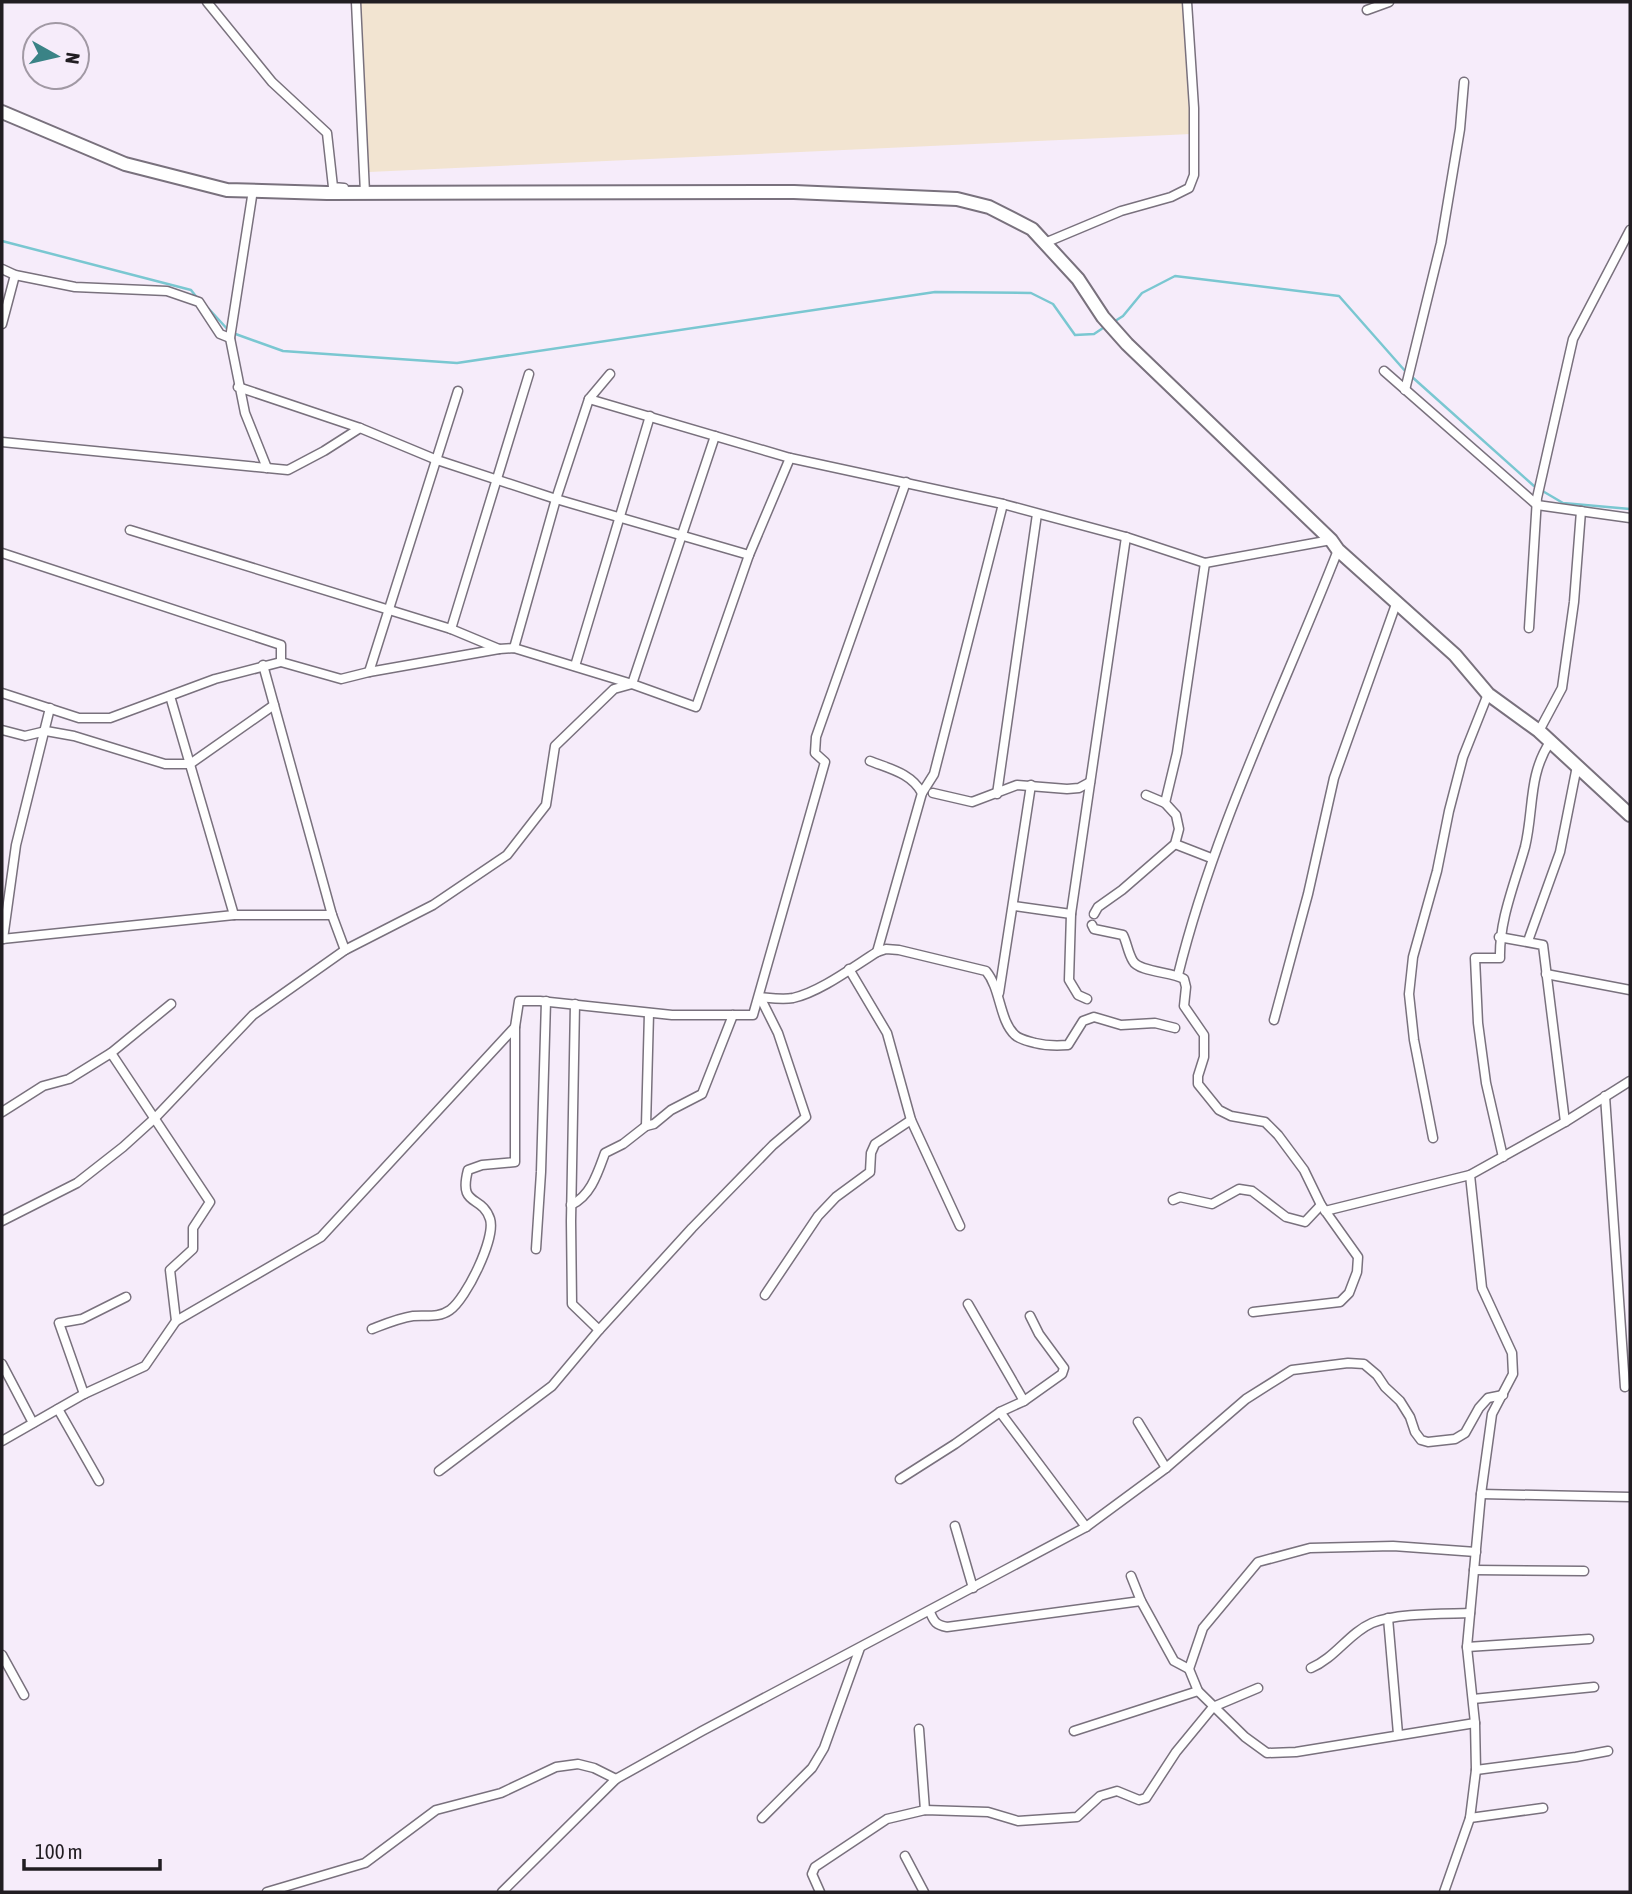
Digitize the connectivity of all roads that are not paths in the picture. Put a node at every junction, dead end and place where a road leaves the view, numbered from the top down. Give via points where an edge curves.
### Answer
1 (207, 2) edge
2 (356, 2) edge
3 (1187, 2) edge
4 (1389, 2) edge
5 (1367, 10) dead end
6 (1464, 82) dead end
7 (2, 112) edge
8 (253, 190) junction
9 (365, 191) junction
10 (1630, 230) edge
11 (1047, 242) junction
12 (2, 269) edge
13 (15, 275) junction
14 (2, 324) edge
15 (230, 338) junction
16 (1384, 371) dead end
17 (529, 374) dead end
18 (610, 374) dead end
19 (1407, 386) junction
20 (238, 387) junction
21 (458, 391) dead end
22 (589, 399) junction
23 (650, 416) junction
24 (360, 428) junction
25 (715, 436) junction
26 (2, 442) edge
27 (790, 458) junction
28 (437, 460) junction
29 (267, 468) junction
30 (496, 479) junction
31 (906, 482) junction
32 (556, 499) junction
33 (1537, 502) junction
34 (1003, 504) junction
35 (1580, 511) junction
36 (1037, 514) junction
37 (620, 518) junction
38 (1630, 518) edge
39 (131, 530) dead end
40 (683, 537) junction
41 (1126, 537) junction
42 (1335, 545) junction
43 (2, 553) edge
44 (749, 555) junction
45 (1205, 563) junction
46 (1396, 604) junction
47 (388, 609) junction
48 (1529, 628) dead end
49 (451, 629) junction
50 (514, 648) junction
51 (499, 649) junction
52 (281, 662) junction
53 (262, 665) junction
54 (575, 666) junction
55 (369, 672) junction
56 (632, 684) junction
57 (2, 694) edge
58 (1488, 694) junction
59 (170, 696) junction
60 (274, 705) junction
61 (50, 708) junction
62 (2, 730) edge
63 (46, 730) junction
64 (1539, 731) junction
65 (1550, 742) junction
66 (870, 761) dead end
67 (190, 764) junction
68 (1577, 766) junction
69 (1090, 782) junction
70 (1031, 785) junction
71 (922, 793) junction
72 (933, 793) dead end
73 (997, 794) junction
74 (1146, 795) dead end
75 (1165, 803) junction
76 (1630, 815) edge
77 (1175, 844) junction
78 (1212, 858) junction
79 (1014, 906) junction
80 (1071, 914) junction
81 (1094, 914) dead end
82 (234, 915) junction
83 (332, 915) junction
84 (1092, 925) dead end
85 (1499, 937) junction
86 (2, 939) edge
87 (1528, 941) junction
88 (345, 950) junction
89 (877, 952) junction
90 (849, 969) junction
91 (1546, 974) junction
92 (1178, 975) junction
93 (1630, 990) edge
94 (998, 996) junction
95 (760, 997) junction
96 (1087, 999) dead end
97 (546, 1001) junction
98 (171, 1004) dead end
99 (575, 1004) junction
100 (649, 1013) junction
101 (733, 1015) junction
102 (1274, 1020) dead end
103 (515, 1027) junction
104 (1175, 1028) dead end
105 (110, 1053) junction
106 (1630, 1082) edge
107 (1605, 1096) junction
108 (2, 1112) edge
109 (155, 1118) junction
110 (911, 1120) junction
111 (1565, 1122) junction
112 (646, 1126) junction
113 (1433, 1138) dead end
114 (1503, 1157) junction
115 (1470, 1175) junction
116 (1172, 1200) dead end
117 (571, 1205) junction
118 (1323, 1208) junction
119 (2, 1221) edge
120 (960, 1226) dead end
121 (536, 1249) dead end
122 (765, 1295) dead end
123 (126, 1297) dead end
124 (968, 1304) dead end
125 (1253, 1312) dead end
126 (1030, 1316) dead end
127 (176, 1321) junction
128 (372, 1329) dead end
129 (599, 1330) junction
130 (2, 1364) edge
131 (1625, 1387) dead end
132 (84, 1394) junction
133 (1503, 1395) junction
134 (1024, 1401) junction
135 (58, 1409) junction
136 (1000, 1412) junction
137 (1138, 1422) dead end
138 (33, 1423) junction
139 (2, 1441) edge
140 (1166, 1468) junction
141 (439, 1471) dead end
142 (900, 1479) dead end
143 (99, 1481) dead end
144 (1481, 1494) junction
145 (1630, 1497) edge
146 (956, 1526) dead end
147 (1086, 1527) junction
148 (1476, 1552) junction
149 (1474, 1570) junction
150 (1584, 1571) dead end
151 (1131, 1576) dead end
152 (973, 1588) junction
153 (1141, 1601) junction
154 (930, 1612) junction
155 (1470, 1613) junction
156 (1388, 1618) junction
157 (1589, 1639) dead end
158 (1467, 1647) junction
159 (860, 1648) junction
160 (2, 1655) edge
161 (1311, 1668) dead end
162 (1189, 1669) junction
163 (1594, 1687) dead end
164 (1258, 1688) dead end
165 (1198, 1691) junction
166 (24, 1695) dead end
167 (1473, 1699) junction
168 (1213, 1707) junction
169 (1475, 1723) junction
170 (919, 1729) dead end
171 (1074, 1731) dead end
172 (1398, 1734) junction
173 (1608, 1751) dead end
174 (1476, 1770) junction
175 (616, 1779) junction
176 (1543, 1808) dead end
177 (925, 1810) junction
178 (762, 1818) dead end
179 (1470, 1818) junction
180 (905, 1856) dead end
181 (267, 1892) edge
182 (502, 1892) edge
183 (820, 1892) edge
184 (924, 1892) edge
185 (1444, 1892) edge

1 - 9 street via 272,82 327,133 334,187
2 - 9 street
3 - 11 street via 1194,108 1194,175 1189,188
4 - 5 street
6 - 19 street via 1441,243
7 - 8 street via 125,164 227,190
8 - 9 street
8 - 15 street
9 - 11 street via 794,192 957,199 1012,217
10 - 33 street via 1573,340
11 - 42 street via 1128,344
12 - 13 street
13 - 14 street
13 - 15 street via 75,287 167,291 199,302 220,334
15 - 20 street
16 - 19 street
17 - 30 street
18 - 22 street
19 - 33 street
20 - 24 street
20 - 29 street
21 - 28 street
22 - 23 street
22 - 32 street
23 - 25 street
23 - 37 street
24 - 28 street
24 - 29 street via 288,470
25 - 27 street
25 - 40 street
26 - 29 street
27 - 31 street
27 - 44 street
28 - 30 street
28 - 47 street
30 - 32 street
30 - 49 street
31 - 34 street
31 - 95 street via 816,737 816,753 825,762
32 - 37 street
32 - 50 street
33 - 35 street
33 - 48 street
34 - 36 street
34 - 71 street via 934,774
35 - 38 street
35 - 64 street via 1562,688
36 - 41 street
36 - 73 street
37 - 40 street
37 - 54 street
39 - 47 street
40 - 44 street
40 - 56 street
41 - 45 street
41 - 69 street
42 - 45 street
42 - 46 street
42 - 78 street
43 - 52 street via 281,645
44 - 56 street via 696,707
45 - 75 street via 1177,753
46 - 58 street via 1455,655
46 - 102 street via 1334,778
47 - 49 street
47 - 55 street
49 - 51 street
50 - 51 street
50 - 54 street
51 - 55 street
52 - 53 street
52 - 55 street via 341,679
53 - 59 street
53 - 60 street
54 - 56 street
56 - 88 street via 614,689 555,746 546,805 507,855 433,905
57 - 61 street
58 - 64 street
58 - 113 street via 1463,757 1413,957 1409,993
59 - 61 street via 110,718 79,718
59 - 67 street
60 - 67 street
60 - 83 street
61 - 63 street
62 - 63 street via 24,736
63 - 67 street via 165,764
63 - 86 street via 16,845
64 - 65 street
65 - 68 street
65 - 85 street via 1535,772 1526,844
66 - 71 street via 908,776
67 - 82 street
68 - 76 street
68 - 87 street via 1560,852
69 - 70 street via 1067,789
69 - 80 street
70 - 73 street via 1017,785
70 - 79 street
71 - 89 street
72 - 73 street via 966,802
74 - 75 street
75 - 77 street via 1179,821
77 - 78 street
77 - 81 street
78 - 92 street
79 - 80 street
79 - 94 street
80 - 96 street via 1069,981 1078,995
82 - 83 street
82 - 86 street
83 - 88 street
84 - 92 street via 1123,935 1138,967
85 - 87 street
85 - 114 street via 1499,960 1475,958 1486,1083
87 - 91 street via 1543,945
88 - 109 street via 253,1015
89 - 90 street
89 - 94 street via 899,950 976,967 993,979
90 - 95 street via 796,998
90 - 110 street via 887,1033
91 - 93 street
91 - 111 street
92 - 118 street via 1186,987 1184,1006 1204,1035 1198,1084 1219,1110 1265,1122 1304,1170
94 - 104 street via 1013,1034 1049,1046 1068,1045 1083,1021 1094,1017 1121,1025 1155,1023
95 - 101 street via 753,1015
95 - 129 street via 778,1033 806,1117 773,1144
97 - 99 street
97 - 103 street via 519,1001
97 - 121 street
98 - 105 street
99 - 100 street
99 - 117 street
100 - 101 street
100 - 112 street
101 - 112 street via 702,1094
103 - 127 street via 321,1237
103 - 128 street via 515,1162 468,1170 464,1186 469,1198 490,1218 491,1239 472,1282 451,1310 397,1319
105 - 108 street
105 - 109 street
106 - 107 street
107 - 111 street
107 - 131 street
109 - 119 street via 77,1183
109 - 127 street via 210,1202 193,1228 193,1249 170,1270
110 - 120 street
110 - 122 street via 875,1144 870,1172 818,1216
111 - 114 street
112 - 117 street via 605,1153 594,1183
114 - 115 street
115 - 118 street
115 - 133 street via 1482,1288 1512,1353 1513,1374
116 - 118 street via 1180,1197 1212,1204 1238,1189 1252,1191 1286,1217 1306,1222
117 - 129 street via 572,1304
118 - 125 street via 1358,1257 1345,1299
123 - 132 street via 82,1320 59,1324
124 - 134 street
126 - 134 street via 1064,1371
127 - 132 street via 145,1366
129 - 141 street via 552,1386
130 - 138 street
132 - 135 street
133 - 140 street via 1488,1398 1465,1433 1428,1443 1415,1432 1400,1401 1364,1364 1292,1370 1246,1399
133 - 144 street via 1492,1414
134 - 136 street
135 - 138 street
135 - 143 street
136 - 142 street
136 - 147 street
137 - 140 street
138 - 139 street
140 - 147 street
144 - 145 street
144 - 148 street
146 - 152 street
147 - 152 street
148 - 149 street
148 - 162 street via 1393,1546 1310,1548 1258,1562 1203,1628
149 - 150 street
149 - 155 street
151 - 153 street
152 - 154 street
153 - 154 street via 947,1627 933,1621
153 - 162 street via 1174,1661
154 - 159 street
155 - 156 street
155 - 158 street
156 - 161 street via 1370,1624
156 - 172 street
157 - 158 street
158 - 167 street
159 - 175 street
159 - 178 street via 824,1748 811,1768
160 - 166 street
162 - 165 street
163 - 167 street
164 - 168 street
165 - 168 street
165 - 171 street
167 - 169 street
168 - 172 street via 1267,1753
168 - 177 street via 1146,1798 1139,1800 1117,1791 1100,1796 1077,1817 1018,1821 988,1812
169 - 172 street
169 - 174 street
170 - 177 street
173 - 174 street
174 - 179 street
175 - 181 street via 578,1764 556,1766 501,1793 436,1810 365,1863
175 - 182 street
176 - 179 street
177 - 183 street via 887,1819 815,1867 812,1874
179 - 185 street
180 - 184 street

